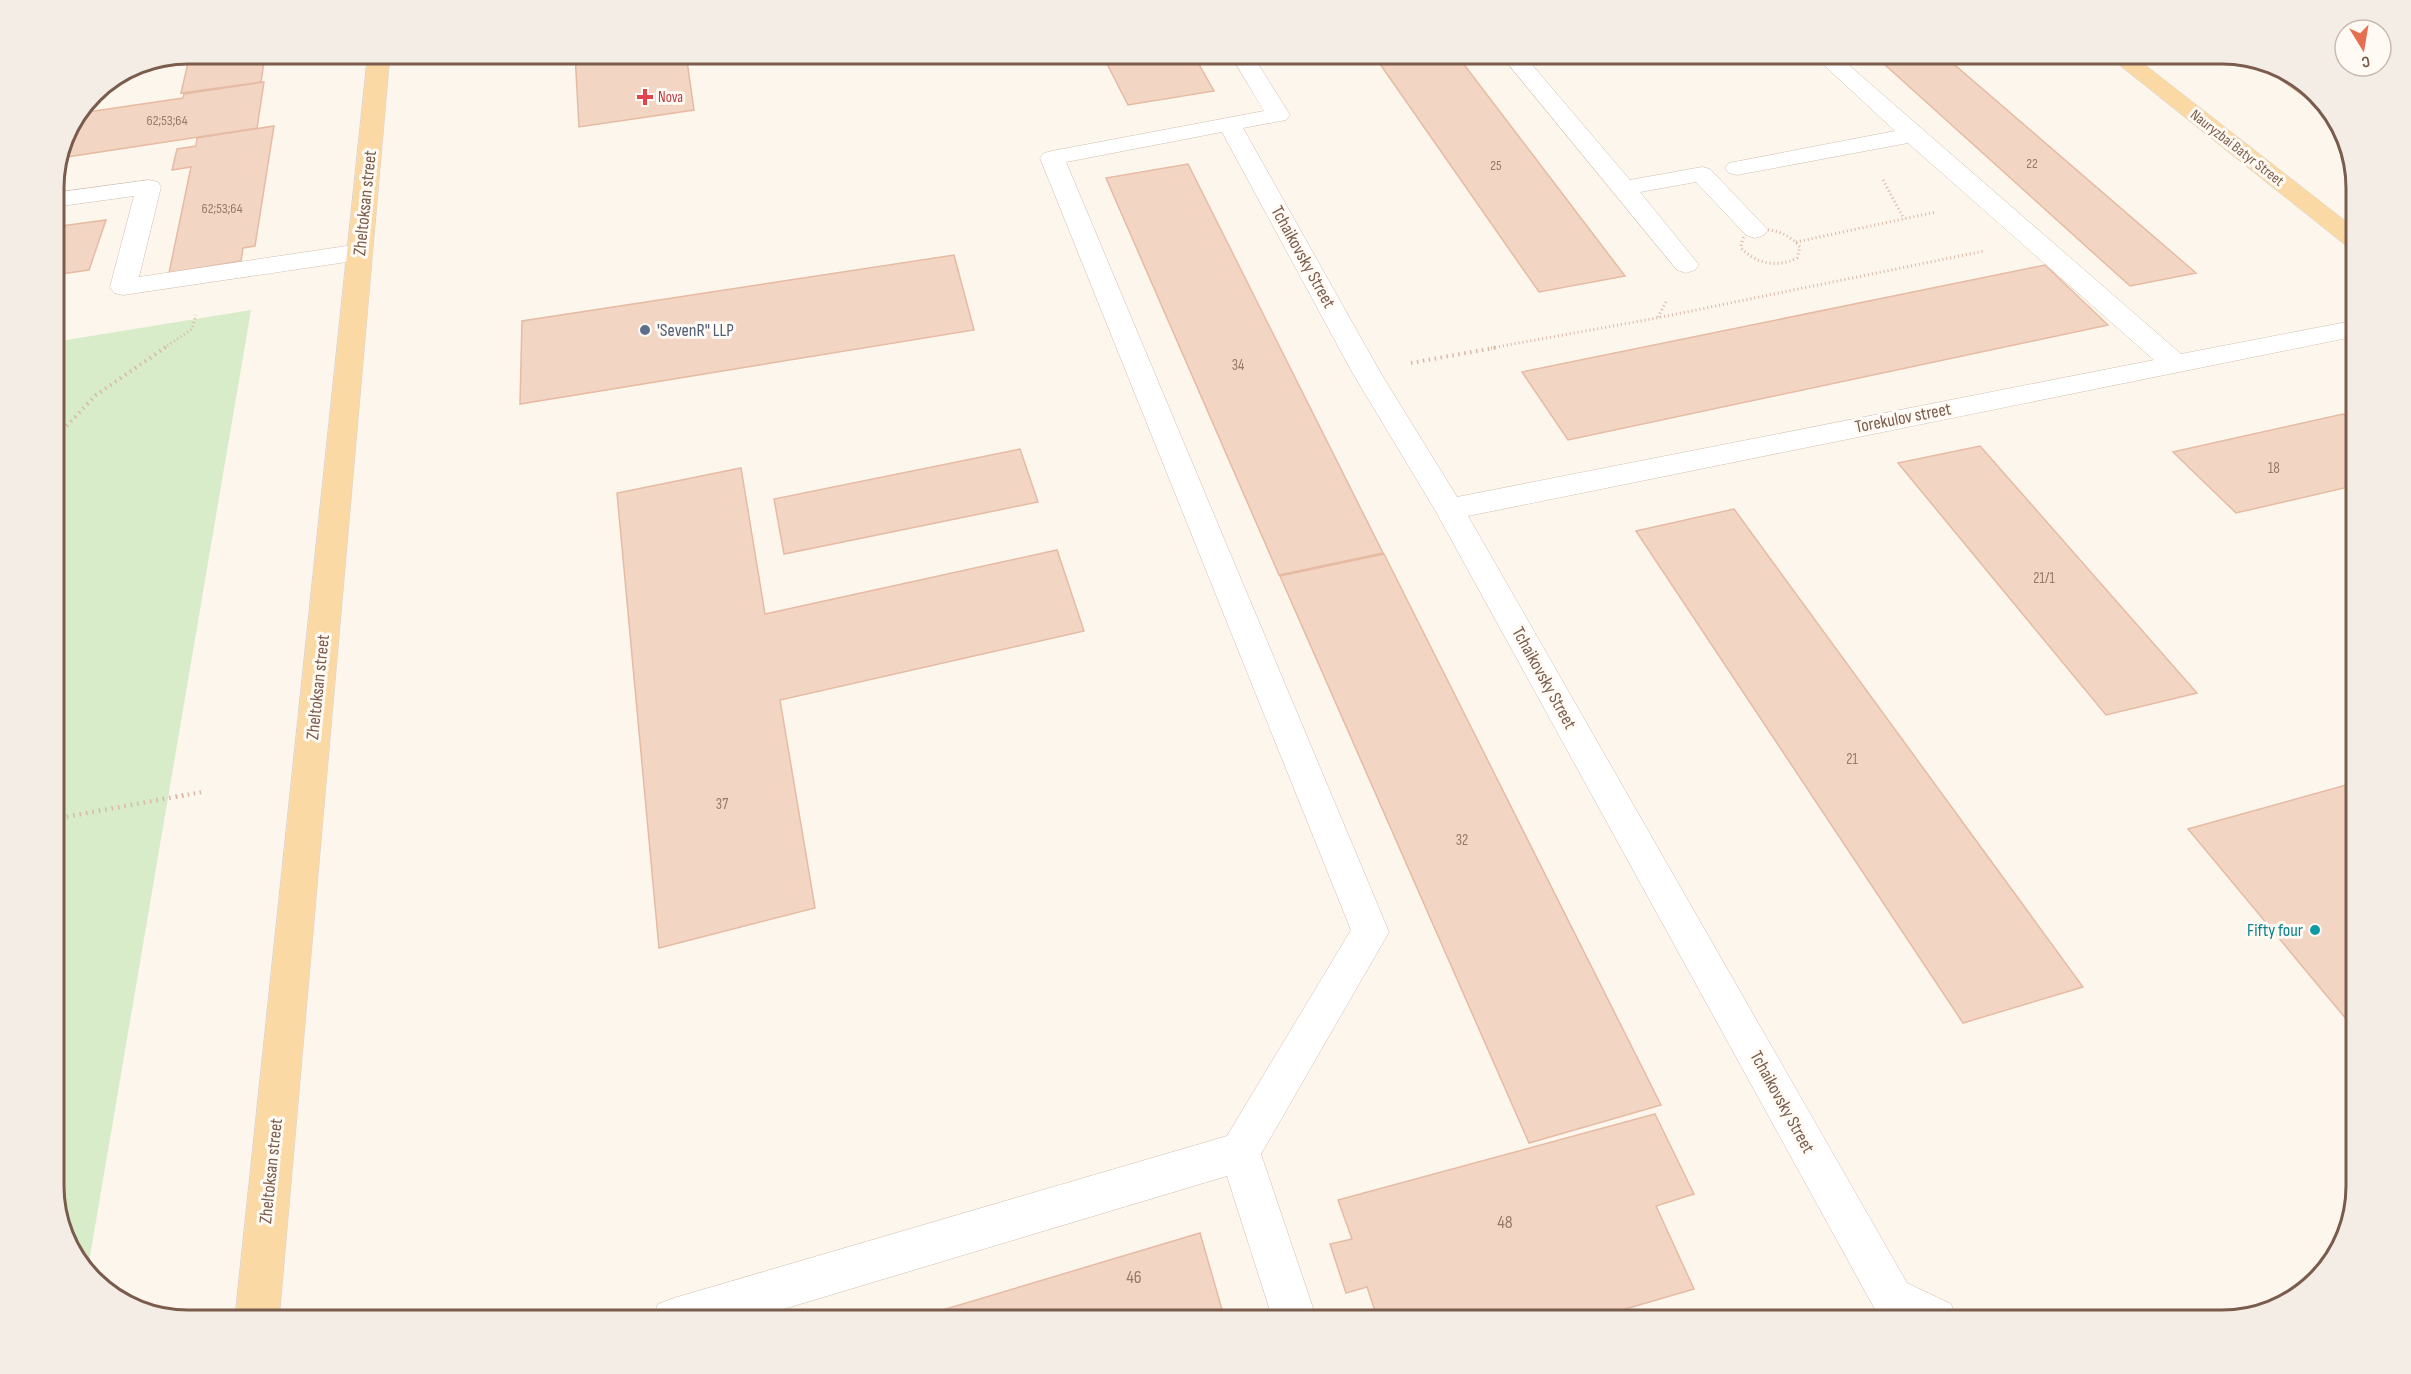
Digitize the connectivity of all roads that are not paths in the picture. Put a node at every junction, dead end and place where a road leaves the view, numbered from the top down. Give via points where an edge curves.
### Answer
1 (378, 64) edge
2 (1247, 64) edge
3 (1519, 64) edge
4 (1833, 64) edge
5 (2130, 64) edge
6 (1229, 124) junction
7 (1913, 135) junction
8 (1737, 168) dead end
9 (1624, 188) junction
10 (65, 198) edge
11 (1755, 230) dead end
12 (2346, 233) edge
13 (360, 252) junction
14 (1686, 266) dead end
15 (2346, 330) edge
16 (2174, 363) junction
17 (1449, 509) junction
18 (1240, 1152) junction
19 (258, 1310) edge
20 (708, 1310) edge
21 (1292, 1310) edge
22 (1915, 1310) edge

1 - 13 main road, Zheltoksan street
2 - 6 street via 1278,115
3 - 9 street
4 - 7 street
5 - 12 main road, Nauryzbai Batyr Street
6 - 17 street, Tchaikovsky Street via 1366,372
6 - 18 street via 1052,158 1370,932
7 - 8 street
7 - 16 street
9 - 11 street via 1702,174
9 - 14 street
10 - 13 street via 149,186 123,287
13 - 19 main road, Zheltoksan street
15 - 16 street, Torekulov street
16 - 17 street, Torekulov street
17 - 22 street, Tchaikovsky Street via 1892,1298
18 - 20 street
18 - 21 street

